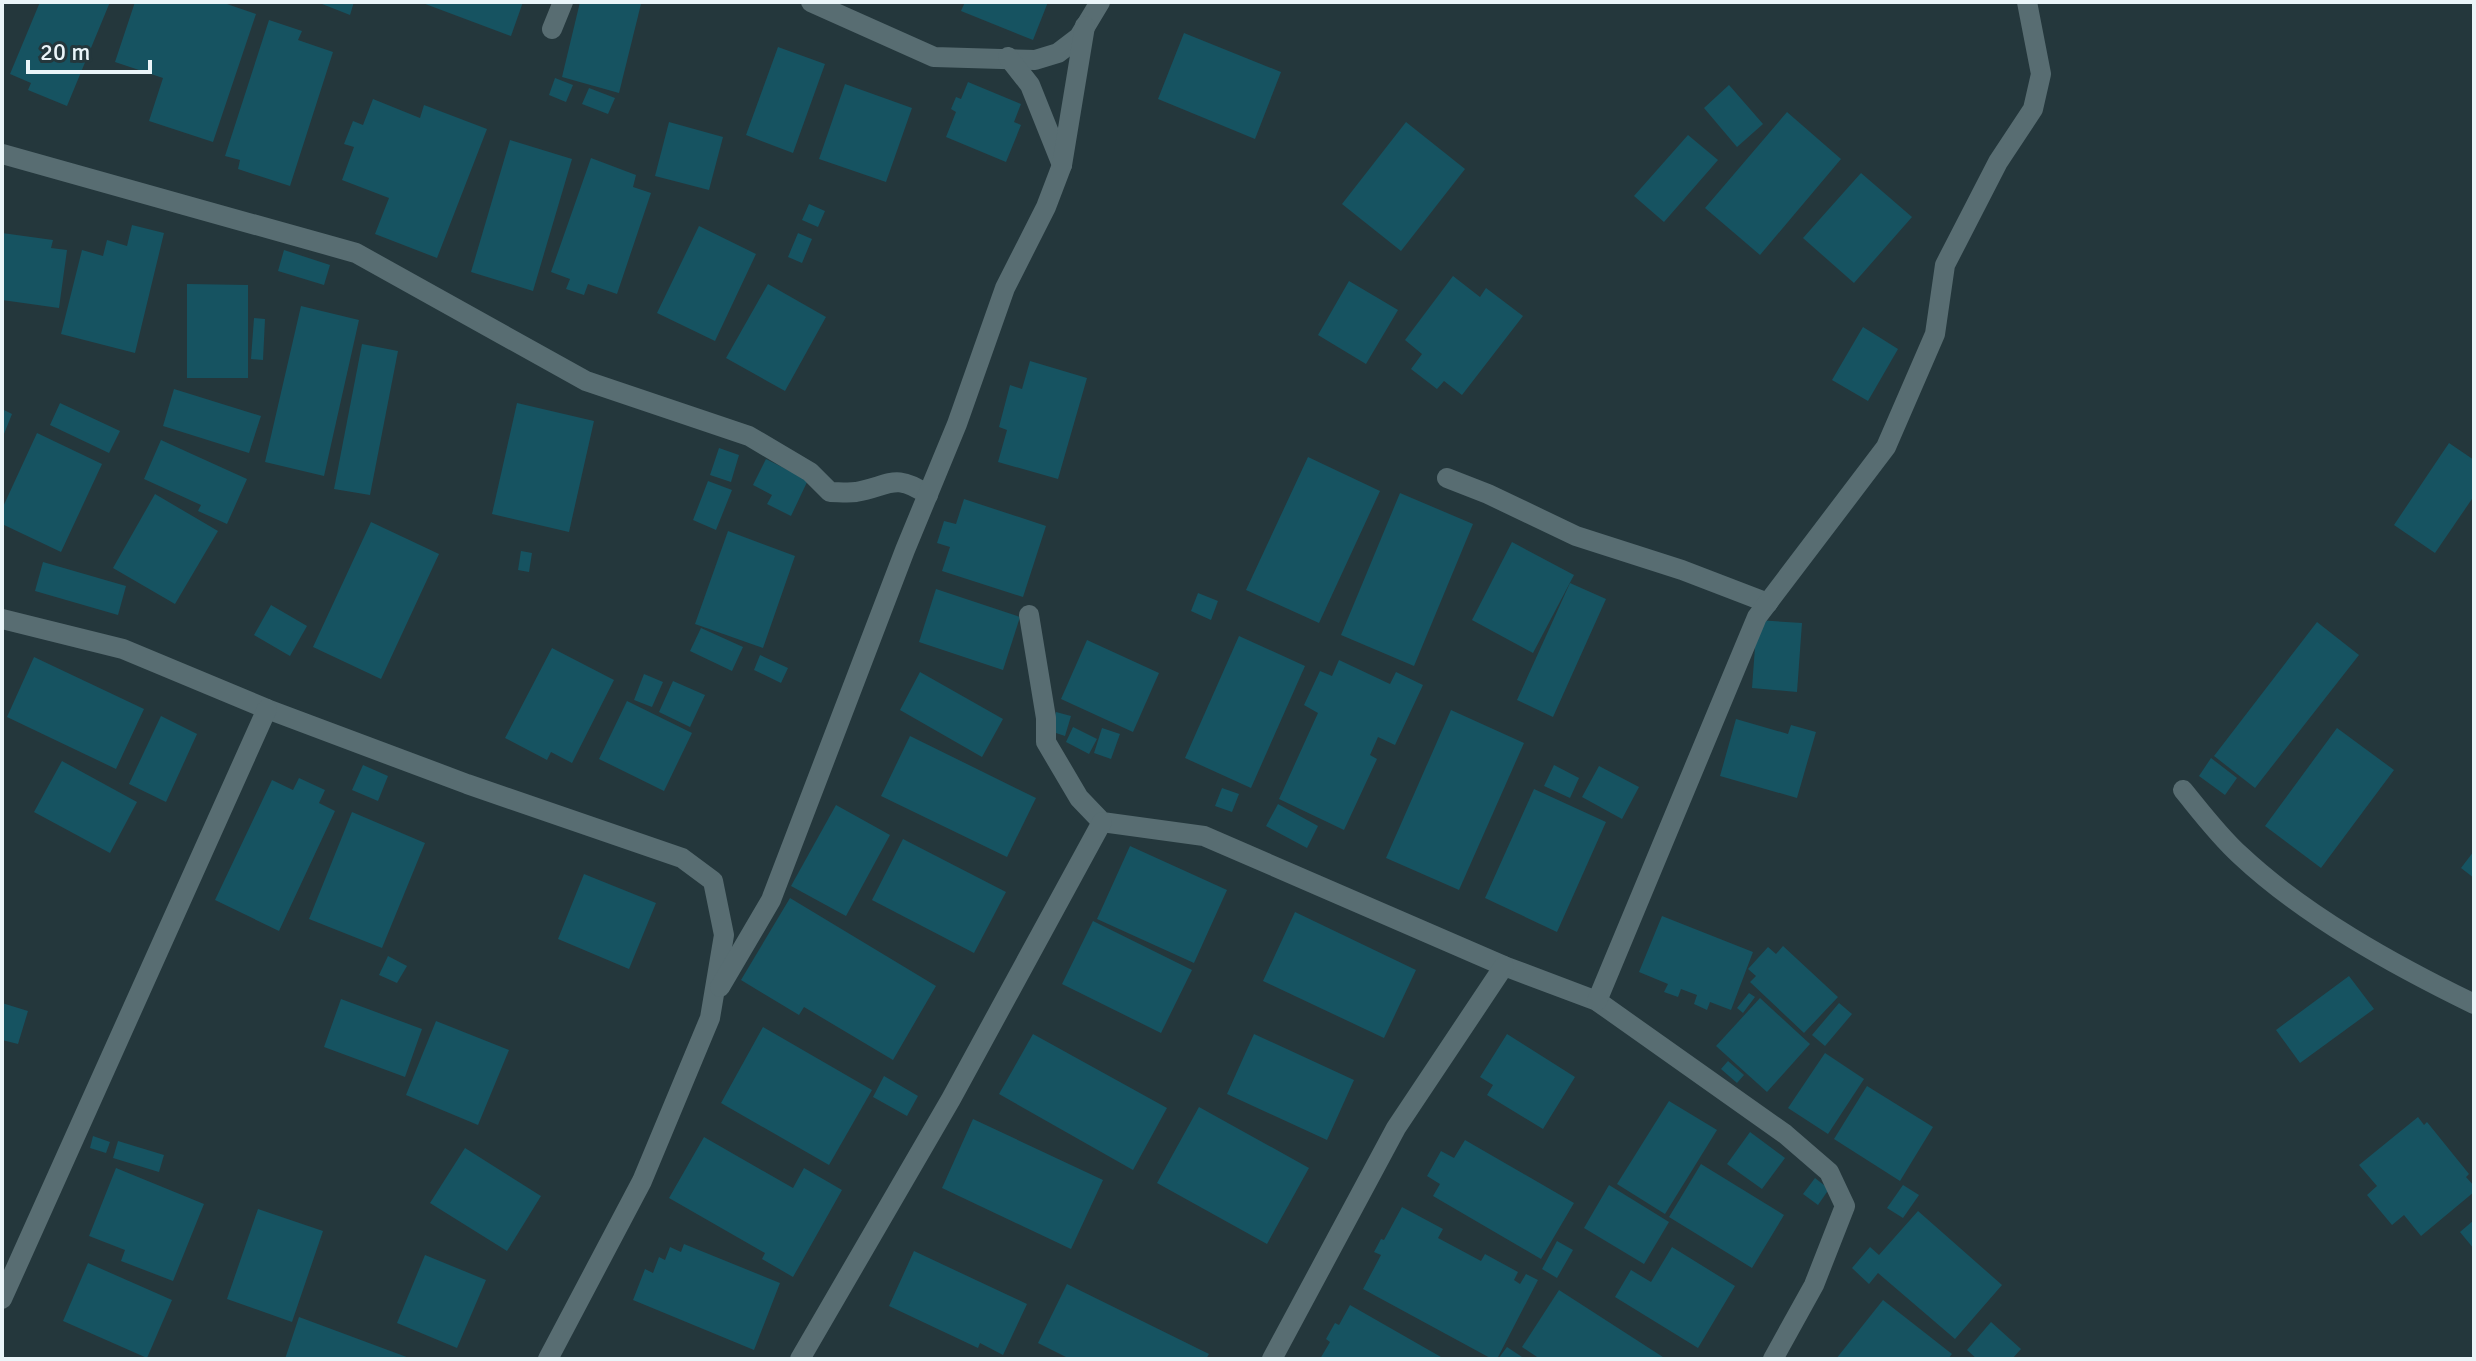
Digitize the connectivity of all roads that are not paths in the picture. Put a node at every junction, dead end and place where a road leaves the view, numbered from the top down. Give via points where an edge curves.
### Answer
1 (563, 2) edge
2 (811, 2) edge
3 (1100, 2) edge
4 (2027, 2) edge
5 (1085, 26) junction
6 (552, 29) dead end
7 (1008, 57) junction
8 (2, 154) edge
9 (1062, 165) junction
10 (1447, 478) dead end
11 (928, 495) junction
12 (1768, 603) junction
13 (1029, 615) dead end
14 (2, 619) edge
15 (267, 709) junction
16 (2183, 790) dead end
17 (1102, 822) junction
18 (1504, 966) junction
19 (712, 1001) junction
20 (1597, 1001) junction
21 (2474, 1004) edge
22 (2, 1299) edge
23 (548, 1359) edge
24 (800, 1359) edge
25 (1272, 1359) edge
26 (1773, 1359) edge

1 - 6 street
2 - 7 street via 934,57
3 - 5 street
4 - 12 street via 2041,74 2033,109 1998,162 1945,265 1935,334 1886,447
5 - 7 street via 1058,53 1035,60
5 - 9 street
7 - 9 street via 1030,85
8 - 11 street via 356,253 586,381 749,436 810,472 830,492 856,492 892,481 912,484
9 - 11 street via 1005,288
10 - 12 street via 1576,536
11 - 19 street via 771,900
12 - 20 street via 1757,617
13 - 17 street via 1046,742 1079,798
14 - 15 street via 123,649
15 - 19 street via 682,858 713,881 724,935
15 - 22 street
16 - 21 street via 2238,854 2276,886 2374,950
17 - 18 street via 1204,836
17 - 24 street via 951,1099
18 - 20 street
18 - 25 street via 1396,1128
19 - 23 street via 710,1018 642,1181
20 - 26 street via 1785,1134 1829,1172 1845,1206 1814,1285

